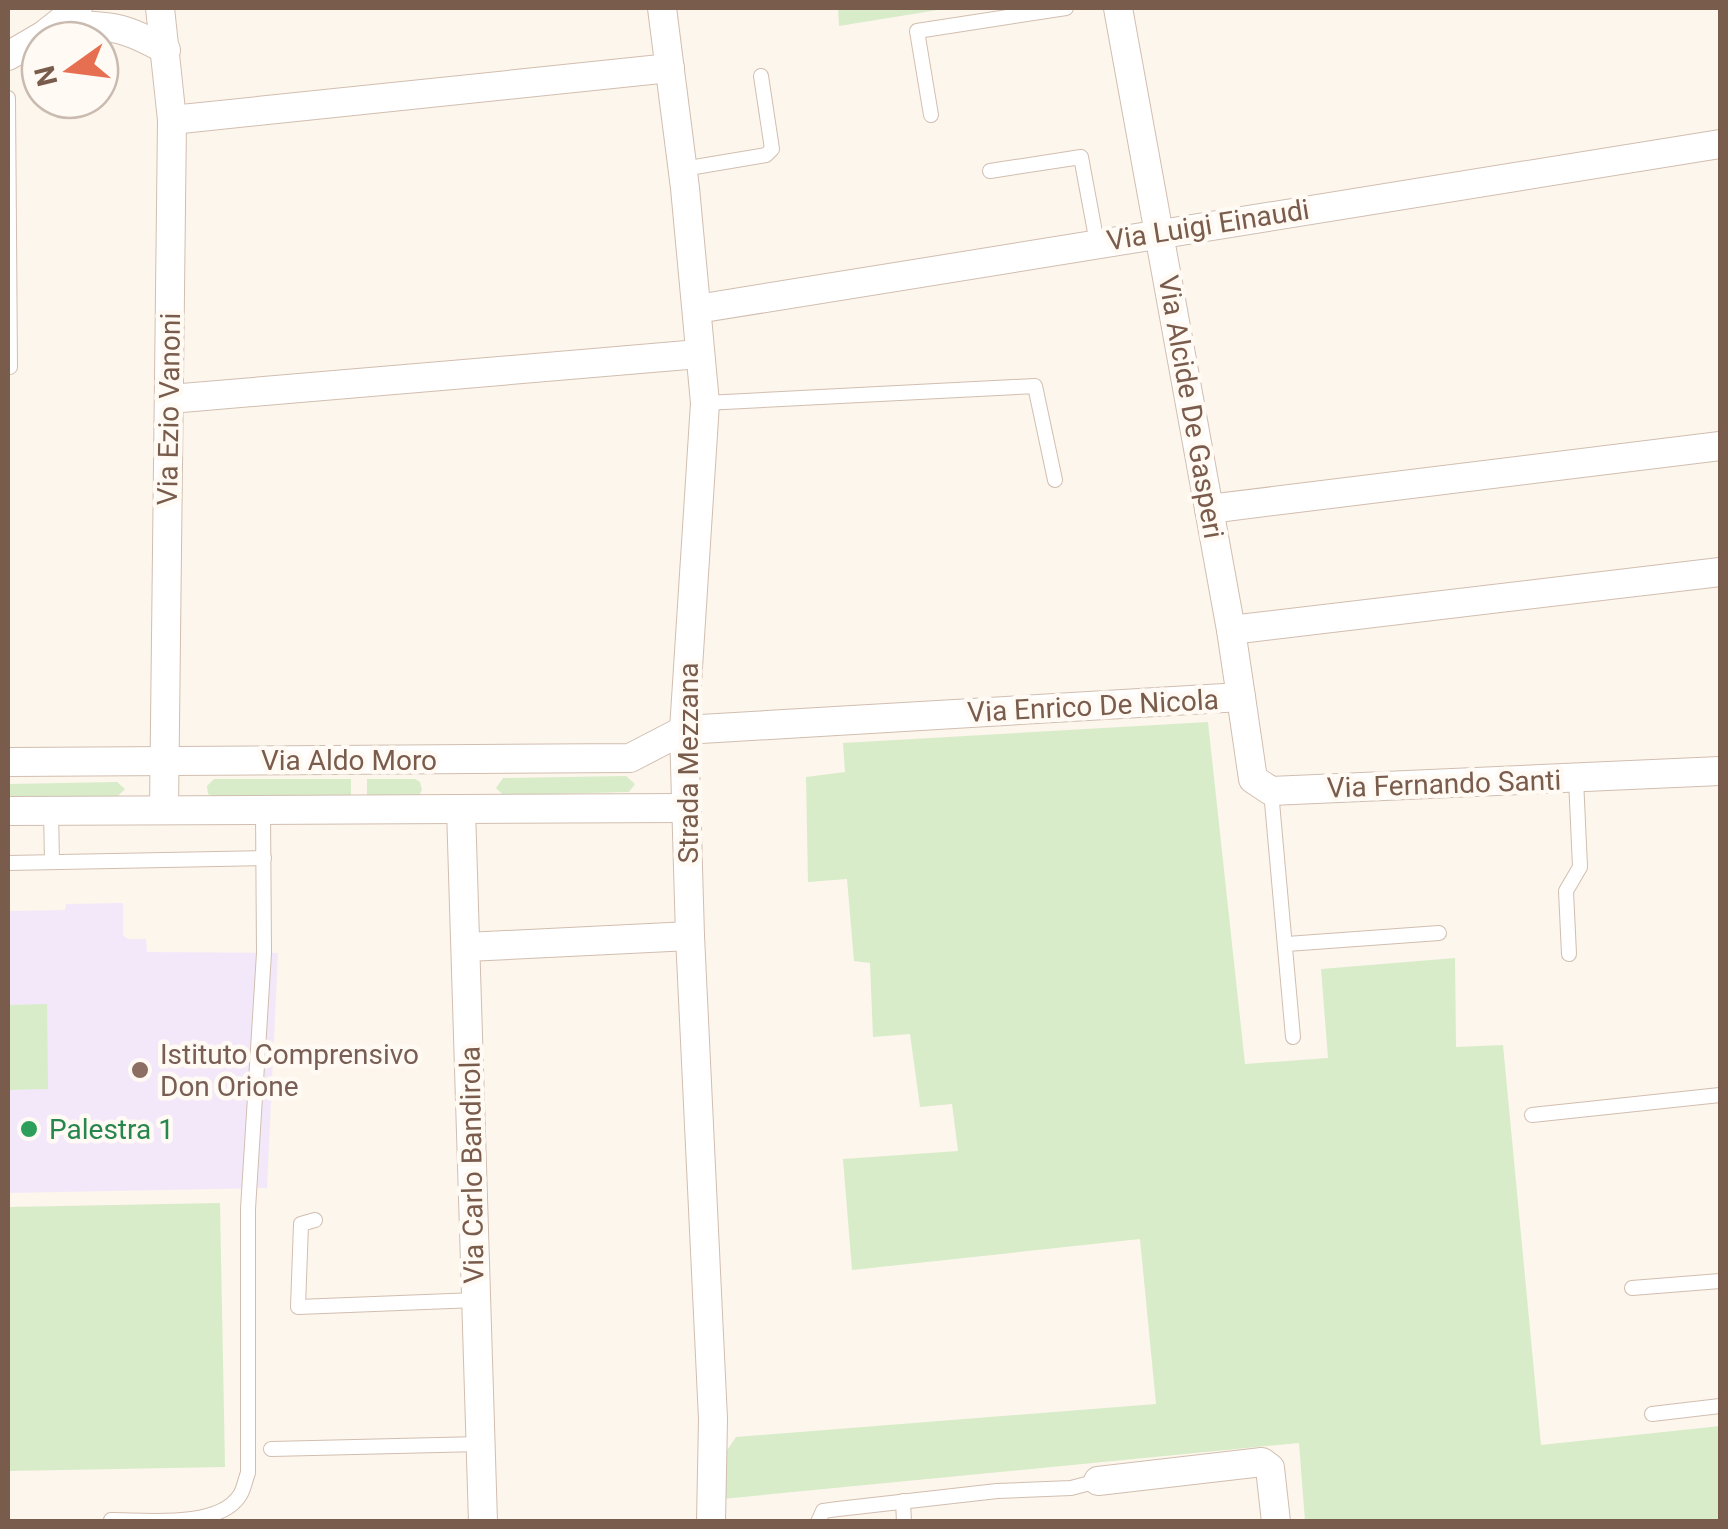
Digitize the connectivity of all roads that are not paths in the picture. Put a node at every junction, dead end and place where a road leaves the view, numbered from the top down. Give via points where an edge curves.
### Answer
1 (111, 8) edge
2 (160, 8) edge
3 (662, 8) edge
4 (1066, 8) edge
5 (1118, 8) edge
6 (75, 17) edge
7 (166, 50) junction
8 (8, 56) edge
9 (670, 68) junction
10 (761, 76) dead end
11 (8, 98) edge
12 (932, 116) dead end
13 (172, 120) junction
14 (1720, 144) edge
15 (683, 169) junction
16 (990, 170) dead end
17 (1160, 232) junction
18 (1097, 243) junction
19 (697, 309) junction
20 (700, 354) junction
21 (10, 366) dead end
22 (170, 399) junction
23 (705, 403) junction
24 (1720, 446) edge
25 (1054, 480) dead end
26 (1209, 509) junction
27 (1720, 572) edge
28 (1230, 630) junction
29 (1241, 697) junction
30 (684, 730) junction
31 (164, 761) junction
32 (8, 762) edge
33 (1720, 772) edge
34 (1576, 779) junction
35 (1271, 791) junction
36 (685, 808) junction
37 (461, 809) junction
38 (8, 810) edge
39 (51, 810) junction
40 (164, 810) junction
41 (262, 810) junction
42 (264, 858) junction
43 (52, 862) junction
44 (8, 863) edge
45 (1439, 933) dead end
46 (690, 936) junction
47 (1287, 944) junction
48 (466, 947) junction
49 (1569, 954) dead end
50 (1293, 1038) dead end
51 (1720, 1095) edge
52 (1532, 1115) dead end
53 (315, 1220) dead end
54 (1720, 1281) edge
55 (1632, 1288) dead end
56 (476, 1300) junction
57 (1720, 1406) edge
58 (1652, 1414) dead end
59 (481, 1444) junction
60 (271, 1449) dead end
61 (1098, 1481) joint
62 (903, 1502) junction
63 (111, 1520) edge
64 (483, 1522) edge
65 (711, 1522) edge
66 (818, 1522) edge
67 (904, 1522) edge
68 (1276, 1522) edge

1 - 6 street
2 - 7 street, Via Ezio Vanoni
3 - 9 street, Strada Mezzana
4 - 12 lane via 918,31
5 - 17 street, Via Alcide De Gasperi
6 - 7 street via 122,28
6 - 8 street
7 - 13 street, Via Ezio Vanoni
9 - 13 street
9 - 15 street, Strada Mezzana
10 - 15 lane via 772,149
11 - 21 lane
13 - 22 street, Via Ezio Vanoni
14 - 17 street, Via Luigi Einaudi
15 - 19 street, Strada Mezzana
16 - 18 lane via 1081,157
17 - 18 street, Via Luigi Einaudi
17 - 26 street, Via Alcide De Gasperi
18 - 19 street, Via Luigi Einaudi
19 - 20 street, Strada Mezzana
20 - 22 street
20 - 23 street, Strada Mezzana
22 - 31 street, Via Ezio Vanoni
23 - 25 lane via 1035,386
23 - 30 street, Strada Mezzana
24 - 26 street
26 - 28 street, Via Alcide De Gasperi
27 - 28 street
28 - 29 street, Via Enrico De Nicola
29 - 30 street, Via Enrico De Nicola
29 - 35 street via 1253,779
30 - 31 street, Via Aldo Moro via 630,758
30 - 36 street, Strada Mezzana
31 - 32 street, Via Aldo Moro
31 - 40 street, Via Ezio Vanoni
33 - 34 street, Via Fernando Santi
34 - 35 street, Via Fernando Santi
34 - 49 lane via 1580,868 1566,891
35 - 47 lane
36 - 37 street, Via Aldo Moro
36 - 46 street, Strada Mezzana
37 - 41 street, Via Aldo Moro
37 - 48 street, Via Carlo Bandirola
38 - 39 street, Via Aldo Moro
39 - 40 street, Via Aldo Moro
39 - 43 lane
40 - 41 street, Via Aldo Moro
41 - 42 lane
42 - 43 lane
42 - 63 lane via 248,1209 248,1473 240,1496 223,1511 186,1520
43 - 44 lane
45 - 47 lane
46 - 48 street
46 - 65 street, Strada Mezzana via 713,1419
47 - 50 lane
48 - 56 street, Via Carlo Bandirola
51 - 52 lane
53 - 56 lane via 301,1224 298,1307
54 - 55 lane
56 - 59 street, Via Carlo Bandirola
57 - 58 lane
59 - 60 lane
59 - 64 street, Via Carlo Bandirola
61 - 62 lane
61 - 68 street via 1262,1462 1270,1468
62 - 66 lane via 823,1511
62 - 67 lane

